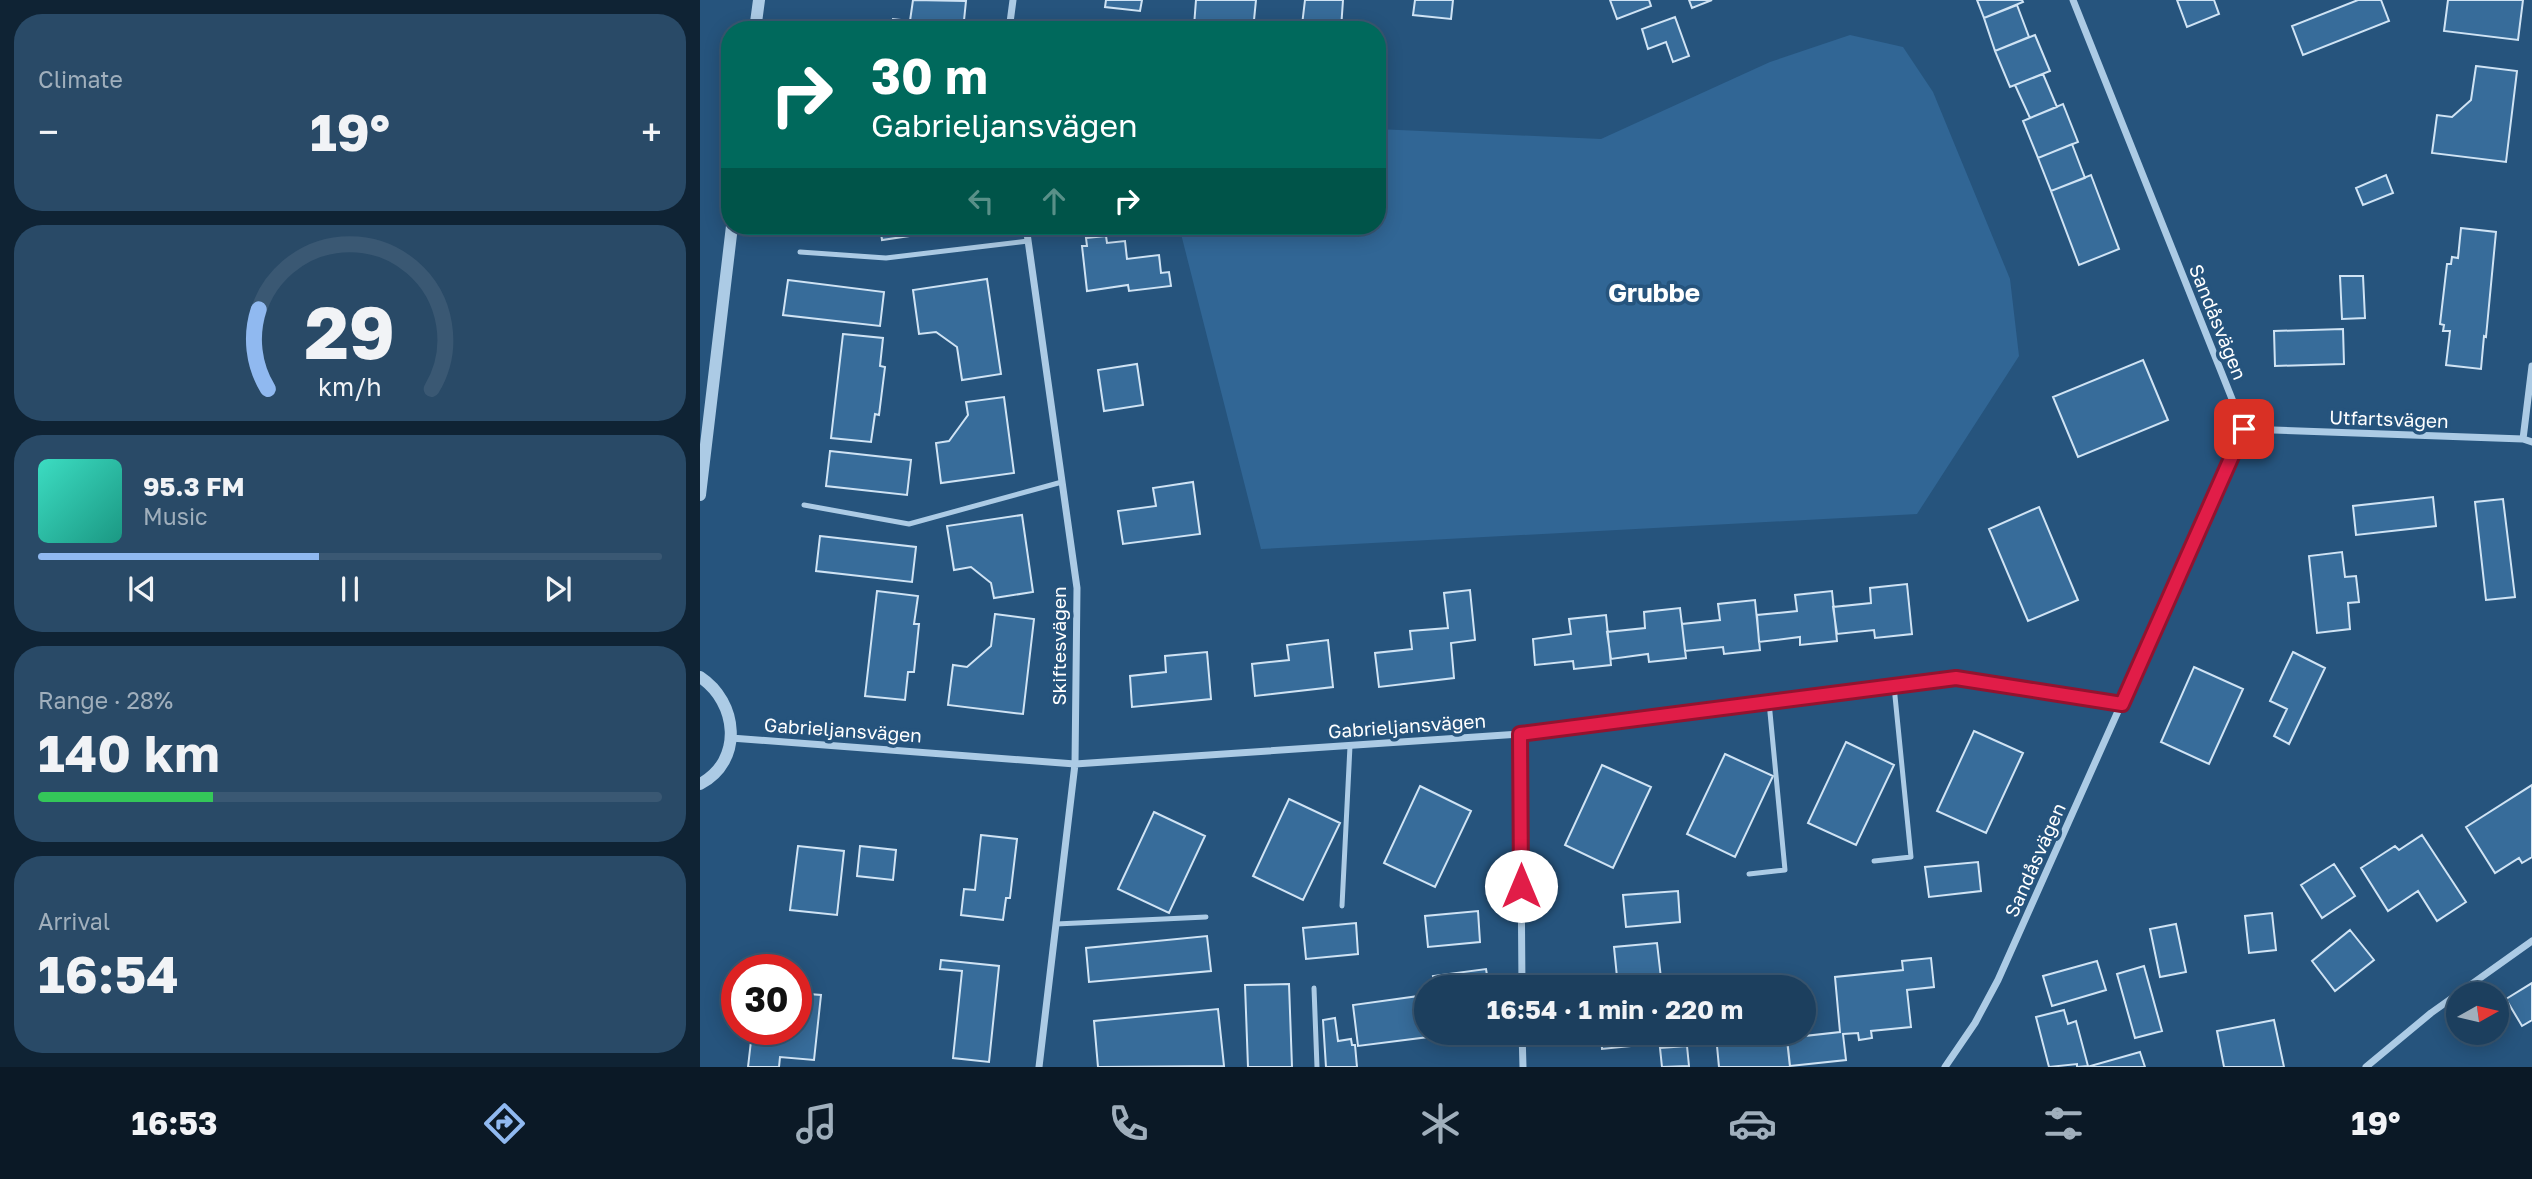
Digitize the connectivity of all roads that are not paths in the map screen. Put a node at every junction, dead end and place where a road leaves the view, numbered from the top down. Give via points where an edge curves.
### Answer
1 (759, 0) edge
2 (1013, 0) edge
3 (2073, 0) edge
4 (756, 21) edge
5 (1010, 21) edge
6 (731, 235) edge
7 (1027, 235) edge
8 (1028, 241) junction
9 (800, 252) dead end
10 (2532, 366) edge
11 (2244, 429) junction
12 (2523, 439) junction
13 (2532, 442) edge
14 (1062, 482) junction
15 (700, 495) edge
16 (804, 505) dead end
17 (700, 677) edge
18 (1894, 686) junction
19 (1769, 702) junction
20 (2122, 704) junction
21 (1520, 734) junction
22 (731, 738) junction
23 (1350, 746) junction
24 (1075, 764) junction
25 (700, 784) edge
26 (1874, 860) dead end
27 (1749, 874) dead end
28 (1342, 906) dead end
29 (1206, 917) dead end
30 (1056, 923) junction
31 (2532, 941) edge
32 (1522, 975) edge
33 (1314, 988) dead end
34 (1522, 1045) edge
35 (1039, 1067) edge
36 (1317, 1067) edge
37 (1522, 1067) edge
38 (1945, 1067) edge
39 (2366, 1067) edge

1 - 4 street
2 - 5 street
3 - 11 street, Sandåsvägen
6 - 15 street
7 - 8 street, Skiftesvägen
8 - 9 lane via 886,258
8 - 14 street, Skiftesvägen
10 - 12 street
11 - 12 street, Utfartsvägen
11 - 20 street, Sandåsvägen
12 - 13 street, Utfartsvägen
14 - 16 lane via 909,524
14 - 24 street, Skiftesvägen via 1077,588
17 - 22 street via 722,698 730,717
18 - 19 street, Gabrieljansvägen
18 - 20 street, Gabrieljansvägen via 1956,678
18 - 26 lane via 1911,858
19 - 21 street, Gabrieljansvägen
19 - 27 lane via 1785,870
20 - 38 street, Sandåsvägen via 1998,980
21 - 23 street, Gabrieljansvägen
21 - 32 street
22 - 24 street, Gabrieljansvägen
22 - 25 street via 718,769
23 - 24 street, Gabrieljansvägen
23 - 28 lane
24 - 30 street, Skiftesvägen
29 - 30 lane
30 - 35 street, Skiftesvägen
31 - 39 street via 2431,1013
33 - 36 lane
34 - 37 street

